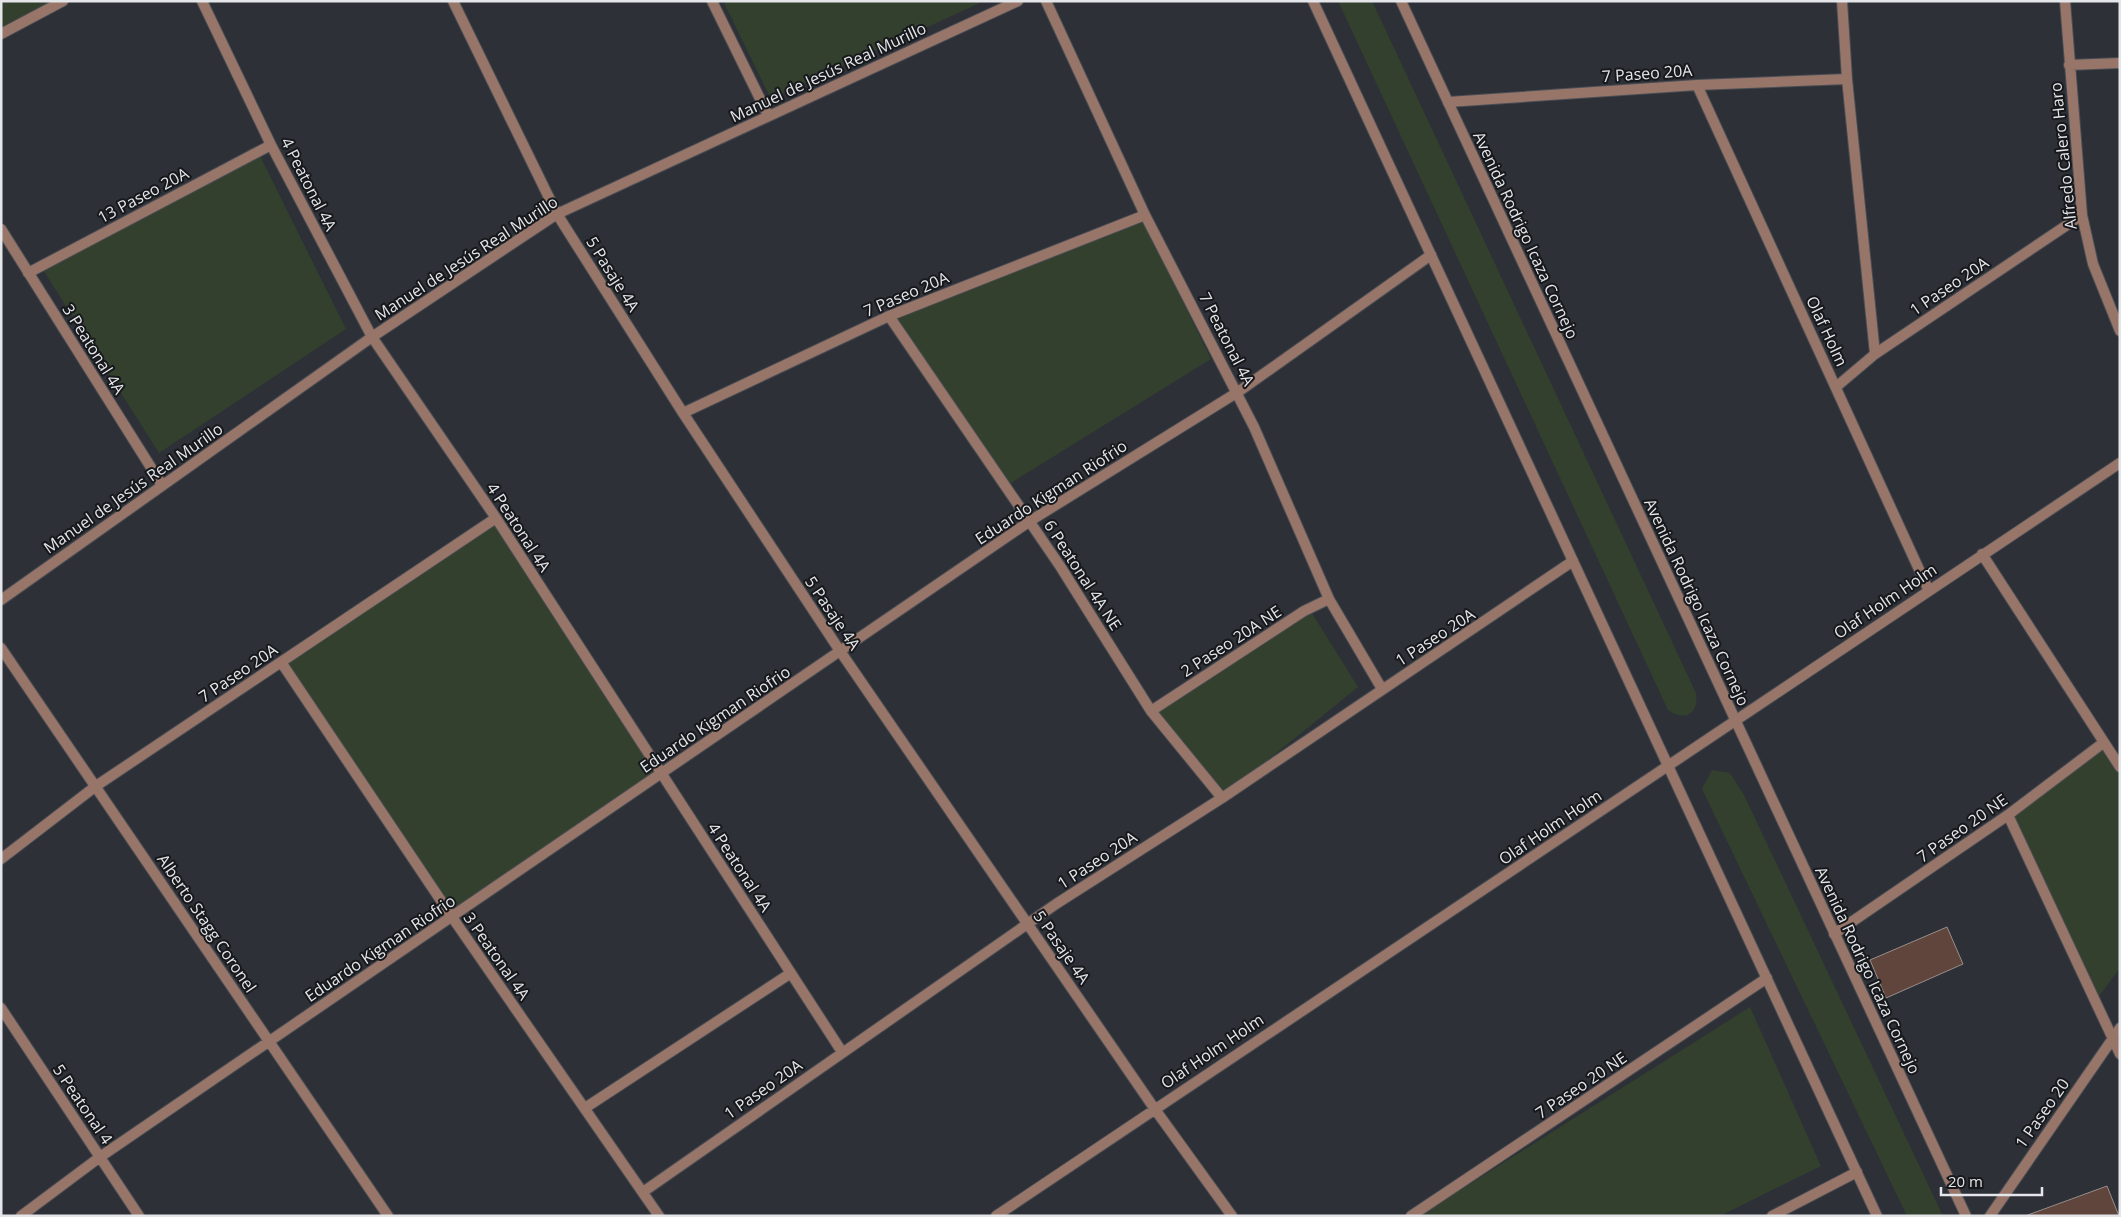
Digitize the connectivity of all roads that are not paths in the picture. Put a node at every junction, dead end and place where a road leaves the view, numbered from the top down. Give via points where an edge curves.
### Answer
1 (62, 1) edge
2 (202, 1) edge
3 (453, 1) edge
4 (712, 1) edge
5 (1018, 1) edge
6 (1046, 1) edge
7 (1312, 1) edge
8 (1401, 1) edge
9 (1842, 1) edge
10 (2065, 1) edge
11 (1, 34) edge
12 (2120, 64) edge
13 (2069, 65) junction
14 (1847, 79) junction
15 (1697, 85) junction
16 (1448, 102) junction
17 (768, 115) junction
18 (271, 145) junction
19 (557, 214) junction
20 (1145, 215) junction
21 (2082, 215) junction
22 (1, 229) edge
23 (1431, 255) junction
24 (28, 273) junction
25 (889, 316) junction
26 (2120, 331) edge
27 (372, 337) junction
28 (1874, 354) junction
29 (1836, 387) junction
30 (1238, 392) junction
31 (683, 413) junction
32 (2120, 463) edge
33 (162, 485) junction
34 (496, 518) junction
35 (1030, 521) junction
36 (1982, 554) junction
37 (1573, 561) junction
38 (1928, 589) junction
39 (1329, 599) junction
40 (1, 600) edge
41 (1, 648) edge
42 (840, 651) junction
43 (281, 662) junction
44 (1382, 689) junction
45 (1151, 711) junction
46 (1736, 722) junction
47 (2103, 743) junction
48 (1668, 767) junction
49 (2120, 767) edge
50 (662, 774) junction
51 (96, 786) junction
52 (1222, 798) junction
53 (2008, 816) junction
54 (1, 859) edge
55 (452, 917) junction
56 (1028, 924) junction
57 (1834, 934) junction
58 (791, 973) junction
59 (1767, 978) junction
60 (1, 1008) edge
61 (2120, 1028) edge
62 (2112, 1039) junction
63 (270, 1042) junction
64 (842, 1052) junction
65 (2120, 1054) edge
66 (585, 1108) junction
67 (1154, 1108) junction
68 (100, 1157) junction
69 (1856, 1172) junction
70 (643, 1192) junction
71 (21, 1216) edge
72 (139, 1216) edge
73 (388, 1216) edge
74 (659, 1216) edge
75 (996, 1216) edge
76 (1232, 1216) edge
77 (1412, 1216) edge
78 (1772, 1216) edge
79 (1877, 1216) edge
80 (1966, 1216) edge
81 (1990, 1216) edge

1 - 11 street
2 - 18 street, 4 Peatonal 4A
3 - 19 street, 5 Pasaje 4A
4 - 17 street
5 - 17 street, Manuel de Jesús Real Murillo
6 - 20 street, 7 Peatonal 4A
7 - 23 street
8 - 16 street, Avenida Rodrigo Icaza Cornejo
9 - 14 street, Olaf Holm
10 - 13 street, Alfredo Calero Haro
12 - 13 street
13 - 21 street, Alfredo Calero Haro
14 - 15 street, 7 Paseo 20A
14 - 28 street, Olaf Holm
15 - 16 street, 7 Paseo 20A
15 - 29 street, Olaf Holm
16 - 46 street, Avenida Rodrigo Icaza Cornejo
17 - 19 street, Manuel de Jesús Real Murillo
18 - 24 street, 13 Paseo 20A
18 - 27 street, 4 Peatonal 4A
19 - 27 street, Manuel de Jesús Real Murillo
19 - 31 street, 5 Pasaje 4A
20 - 25 street, 7 Paseo 20A
20 - 30 street, 7 Peatonal 4A
21 - 26 street, Alfredo Calero Haro via 2093,264
21 - 28 street, 1 Paseo 20A
22 - 24 street, 3 Peatonal 4A
23 - 30 street, Eduardo Kigman Riofrio
23 - 37 street
24 - 33 street, 3 Peatonal 4A
25 - 31 street, 7 Paseo 20A
25 - 35 street, 6 Peatonal 4A NE
27 - 33 street, Manuel de Jesús Real Murillo
27 - 34 street, 4 Peatonal 4A
28 - 29 street, 1 Paseo 20A
29 - 38 street, Olaf Holm
30 - 35 street, Eduardo Kigman Riofrio
30 - 39 street, 7 Peatonal 4A
31 - 42 street, 5 Pasaje 4A
32 - 36 street, Olaf Holm Holm
33 - 40 street, Manuel de Jesús Real Murillo
34 - 43 street, 7 Paseo 20A
34 - 50 street, 4 Peatonal 4A
35 - 42 street, Eduardo Kigman Riofrio
35 - 45 street, 6 Peatonal 4A NE
36 - 38 street, Olaf Holm Holm
36 - 47 street
37 - 44 street, 1 Paseo 20A
37 - 48 street
38 - 46 street, Olaf Holm Holm
39 - 44 street, 7 Peatonal 4A
39 - 45 street, 2 Paseo 20A NE via 1304,611
41 - 51 street, Alberto Stagg Coronel
42 - 50 street, Eduardo Kigman Riofrio
42 - 56 street, 5 Pasaje 4A
43 - 51 street, 7 Paseo 20A
43 - 55 street, 3 Peatonal 4A
44 - 52 street, 1 Paseo 20A
45 - 52 street, 6 Peatonal 4A NE
46 - 48 street, Olaf Holm Holm
46 - 57 street, Avenida Rodrigo Icaza Cornejo
47 - 49 street
47 - 53 street, 7 Paseo 20 NE
48 - 59 street
48 - 67 street, Olaf Holm Holm
50 - 55 street, Eduardo Kigman Riofrio
50 - 58 street, 4 Peatonal 4A
51 - 54 street, 7 Paseo 20A
51 - 63 street, Alberto Stagg Coronel
52 - 56 street, 1 Paseo 20A
53 - 57 street, 7 Paseo 20 NE
53 - 62 street
55 - 63 street, Eduardo Kigman Riofrio
55 - 66 street, 3 Peatonal 4A
56 - 64 street, 1 Paseo 20A
56 - 67 street, 5 Pasaje 4A
57 - 80 street, Avenida Rodrigo Icaza Cornejo
58 - 64 street, 4 Peatonal 4A
58 - 66 street
59 - 69 street
59 - 77 street, 7 Paseo 20 NE
60 - 68 street, 5 Peatonal 4
61 - 62 street, 1 Paseo 20
62 - 65 street
62 - 81 street, 1 Paseo 20
63 - 68 street, Eduardo Kigman Riofrio
63 - 73 street, Alberto Stagg Coronel
64 - 70 street, 1 Paseo 20A
66 - 70 street, 3 Peatonal 4A
67 - 75 street, Olaf Holm Holm
67 - 76 street, 5 Pasaje 4A
68 - 71 street, Eduardo Kigman Riofrio
68 - 72 street, 5 Peatonal 4
69 - 78 street
69 - 79 street
70 - 74 street, 3 Peatonal 4A

